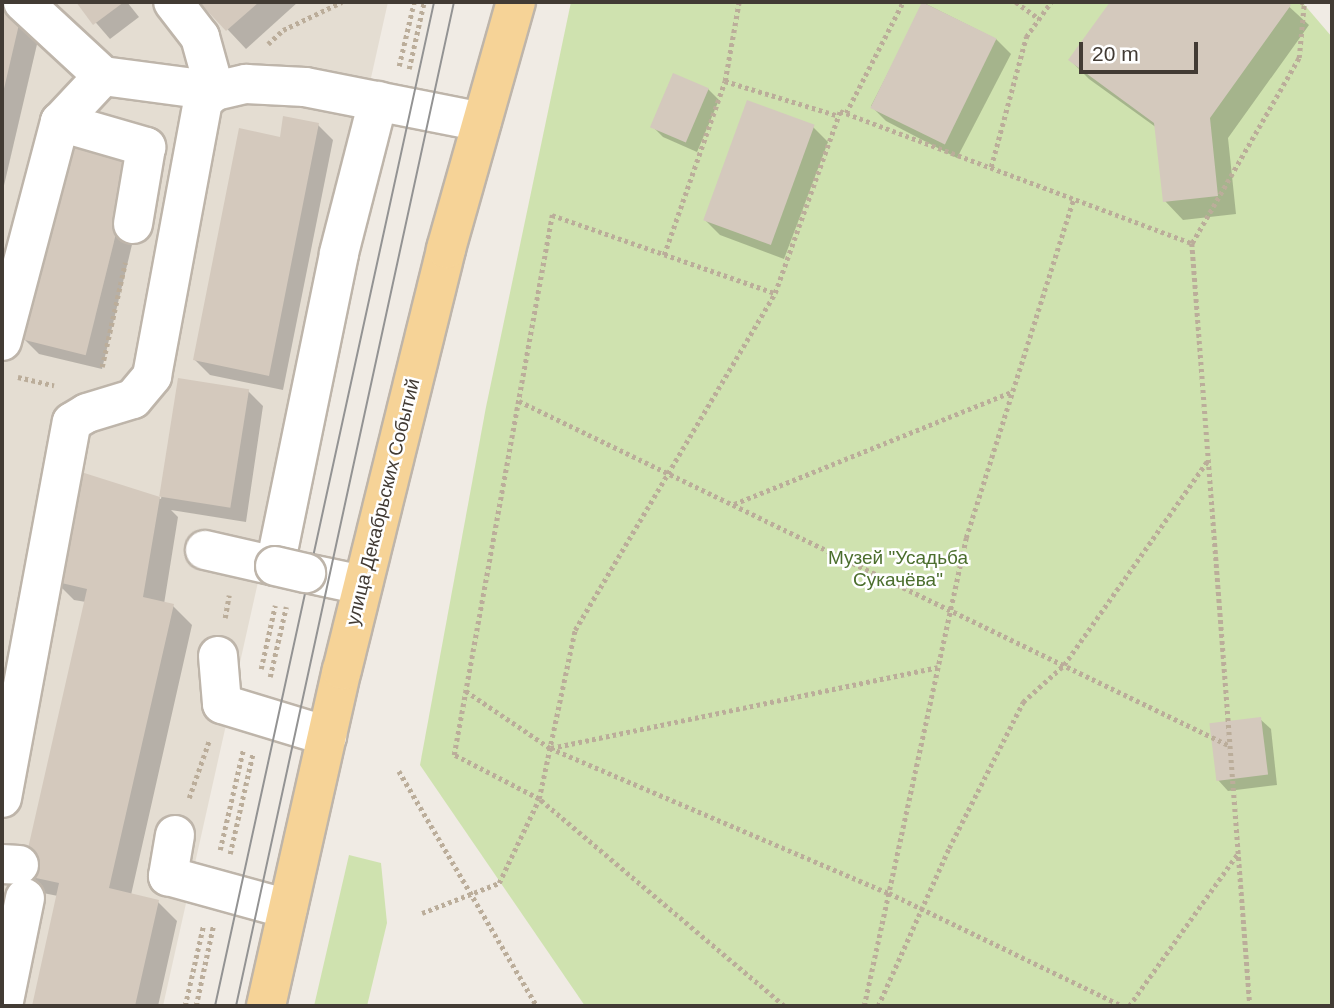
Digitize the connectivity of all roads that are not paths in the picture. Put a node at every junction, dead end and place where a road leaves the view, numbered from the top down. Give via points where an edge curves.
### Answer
1 (23, 2) edge
2 (173, 2) edge
3 (516, 2) edge
4 (103, 76) junction
5 (215, 92) junction
6 (378, 102) junction
7 (60, 122) junction
8 (482, 122) junction
9 (133, 224) road end
10 (2, 341) edge
11 (220, 554) road end
12 (290, 569) junction
13 (362, 585) junction
14 (218, 656) road end
15 (327, 736) junction
16 (2, 798) edge
17 (176, 835) road end
18 (15, 876) edge
19 (288, 909) junction
20 (3, 1006) edge
21 (266, 1006) edge

1 - 4 lane
2 - 5 lane via 200,37
3 - 8 main road, улица Декабрьских Событий
4 - 5 lane
4 - 7 lane
5 - 6 lane via 246,84 305,87
5 - 16 lane via 203,101 152,376 133,399 72,422
6 - 8 lane
6 - 12 lane via 339,253
7 - 9 lane via 146,147
7 - 10 lane
8 - 13 main road, улица Декабрьских Событий
11 - 12 lane
12 - 13 lane
13 - 15 main road, улица Декабрьских Событий
14 - 15 lane via 222,704
15 - 19 main road, улица Декабрьских Событий
17 - 19 lane via 168,876
18 - 20 lane
19 - 21 main road, улица Декабрьских Событий

